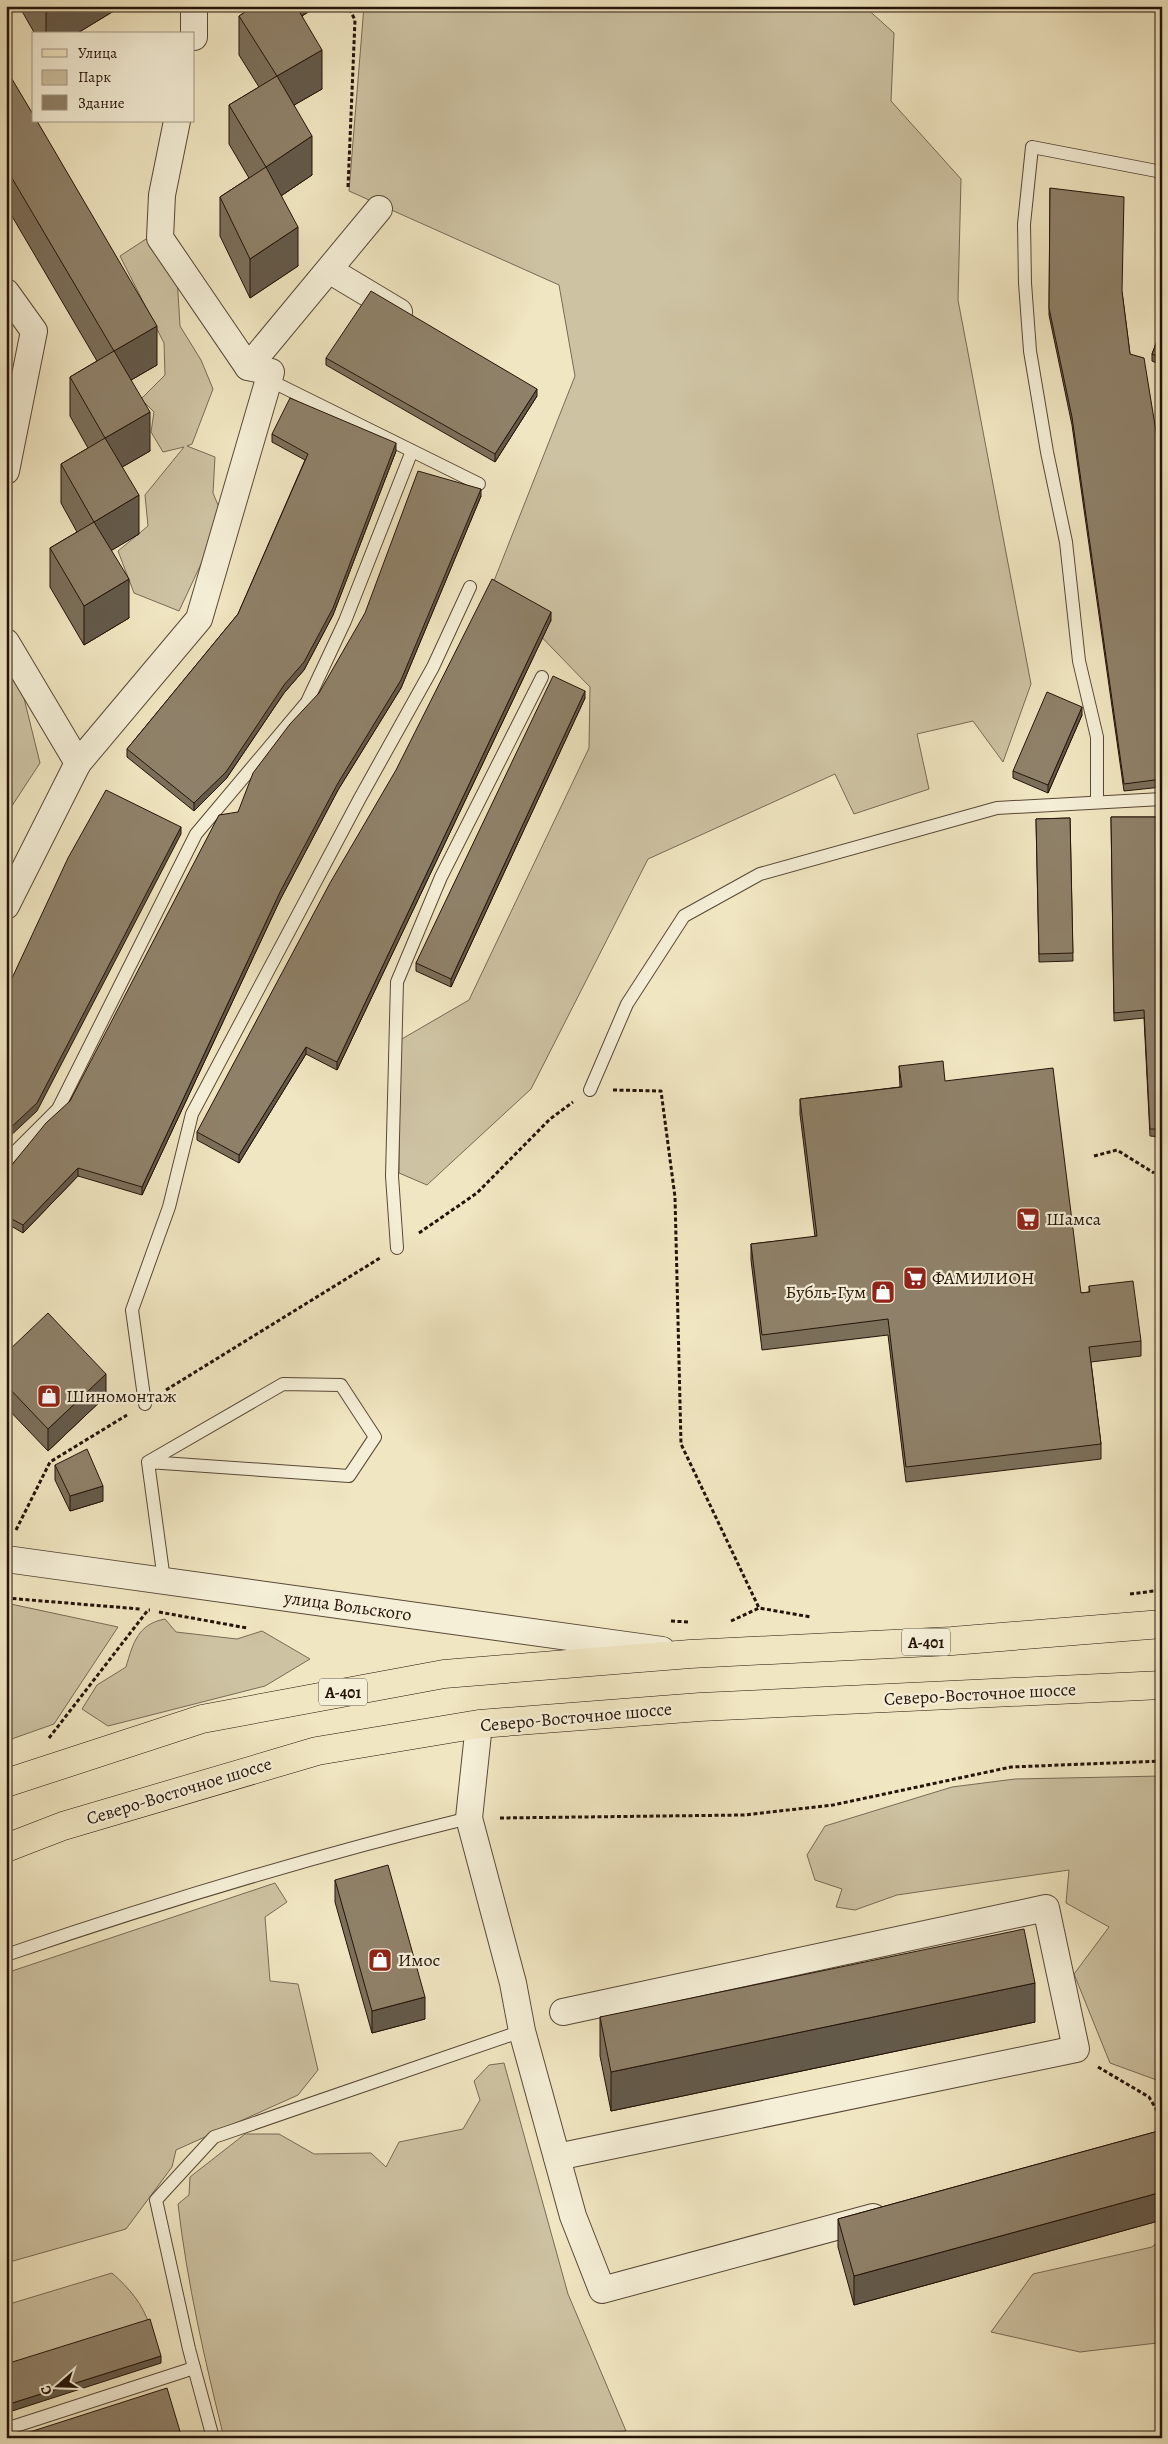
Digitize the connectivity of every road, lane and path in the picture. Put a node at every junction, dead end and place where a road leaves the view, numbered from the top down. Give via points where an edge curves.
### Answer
1 (194, 6) edge
2 (348, 6) edge
3 (194, 32) edge
4 (177, 122) edge
5 (1162, 172) edge
6 (348, 188) dead end
7 (379, 209) dead end
8 (329, 270) junction
9 (6, 292) edge
10 (421, 324) edge
11 (30, 358) junction
12 (6, 372) edge
13 (259, 374) junction
14 (412, 451) junction
15 (6, 472) edge
16 (479, 484) dead end
17 (470, 587) dead end
18 (6, 642) edge
19 (542, 677) dead end
20 (78, 763) junction
21 (1162, 799) edge
22 (1097, 802) junction
23 (6, 906) edge
24 (590, 1090) junction
25 (1094, 1156) dead end
26 (6, 1162) edge
27 (1154, 1173) dead end
28 (397, 1248) junction
29 (145, 1404) junction
30 (148, 1462) junction
31 (10, 1547) edge
32 (164, 1580) junction
33 (1162, 1590) edge
34 (1122, 1595) dead end
35 (6, 1598) edge
36 (759, 1608) junction
37 (148, 1610) junction
38 (816, 1618) dead end
39 (670, 1621) dead end
40 (697, 1623) dead end
41 (724, 1624) dead end
42 (1162, 1624) edge
43 (247, 1628) dead end
44 (690, 1654) junction
45 (1162, 1685) edge
46 (479, 1724) junction
47 (45, 1743) dead end
48 (1162, 1762) edge
49 (6, 1783) edge
50 (468, 1818) junction
51 (6, 1848) edge
52 (6, 1955) edge
53 (563, 2012) dead end
54 (522, 2031) junction
55 (1076, 2049) junction
56 (1162, 2119) edge
57 (557, 2157) junction
58 (896, 2210) edge
59 (194, 2368) junction
60 (6, 2429) edge
61 (213, 2438) edge

1 - 3 street
2 - 6 path via 355,20
4 - 13 street via 162,195 160,238
5 - 22 lane via 1032,147 1024,224 1030,350 1066,542 1079,661 1098,737
7 - 8 street
8 - 10 street
8 - 13 street
9 - 11 street via 34,331
11 - 12 street
11 - 15 street
13 - 14 lane
13 - 20 street via 199,619
14 - 16 lane
14 - 26 lane via 345,621 307,702 196,834 58,1109
17 - 29 lane via 433,667 192,1114 169,1207 132,1310
18 - 20 street
19 - 28 lane via 441,877 397,982 392,1176
20 - 23 street
21 - 22 lane
22 - 24 lane via 997,808 760,874 684,916 627,1004
24 - 28 path via 550,1118 477,1193
24 - 36 path via 661,1091 675,1197 681,1444
25 - 27 path via 1118,1150
28 - 29 path
29 - 31 path via 50,1462
30 - 30 lane via 283,1384 341,1386 375,1437 350,1476
30 - 32 lane
31 - 32 street, улица Вольского
32 - 44 street, улица Вольского
33 - 34 path
35 - 37 path
36 - 38 path
36 - 41 path
37 - 43 path
37 - 47 path
39 - 40 path
42 - 44 main road, А-401 via 952,1641
44 - 49 main road, А-401 via 444,1674 222,1715
45 - 46 main road, Северо-Восточное шоссе via 700,1707
46 - 50 street
46 - 51 main road, Северо-Восточное шоссе via 316,1751 63,1826
48 - 50 path via 1012,1768 833,1805 744,1816
50 - 52 lane via 365,1843
50 - 54 street via 513,1983
53 - 55 street via 1046,1908
54 - 57 street
54 - 59 lane via 214,2136 156,2200
55 - 56 path via 1090,2062 1149,2097
55 - 57 street
57 - 58 street via 573,2216 602,2290
59 - 60 lane
59 - 61 lane

